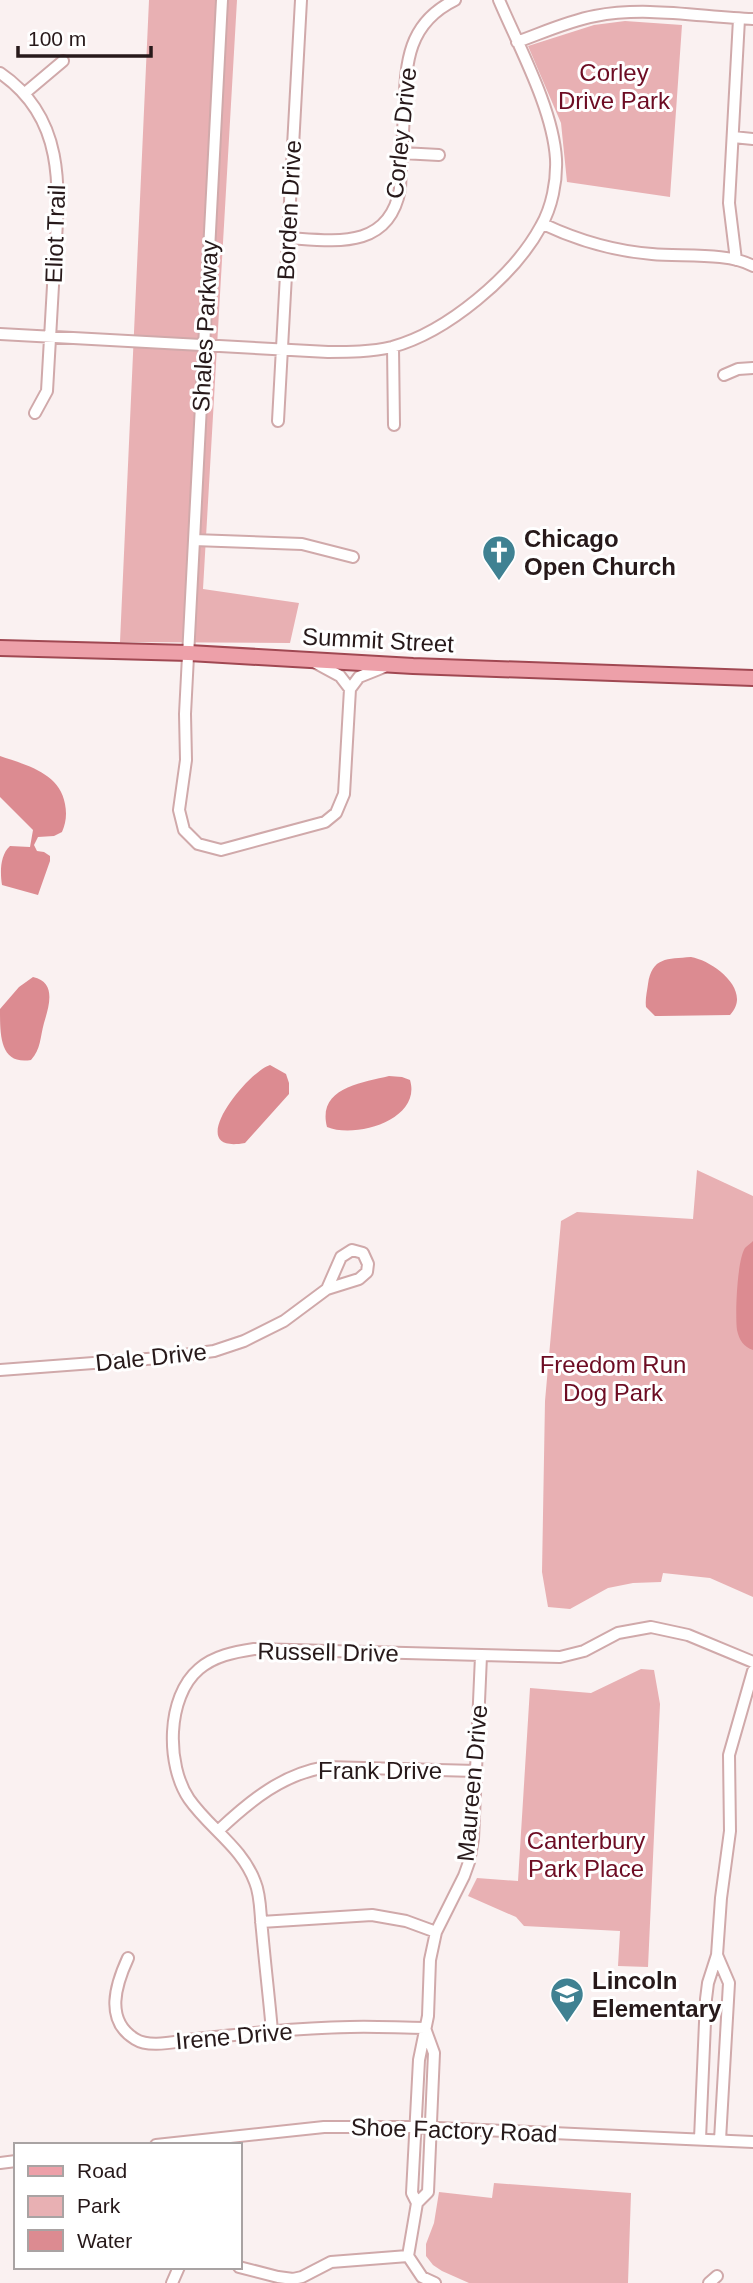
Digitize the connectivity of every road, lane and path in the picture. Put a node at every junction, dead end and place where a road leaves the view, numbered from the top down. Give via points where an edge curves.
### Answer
1 (222, 0) edge
2 (301, 0) edge
3 (455, 0) edge
4 (499, 0) edge
5 (739, 19) junction
6 (753, 19) edge
7 (517, 42) junction
8 (63, 61) dead end
9 (0, 73) edge
10 (25, 93) junction
11 (733, 137) junction
12 (753, 139) edge
13 (402, 153) junction
14 (439, 155) dead end
15 (543, 224) junction
16 (288, 238) junction
17 (736, 260) junction
18 (753, 266) edge
19 (0, 334) edge
20 (50, 336) junction
21 (204, 344) junction
22 (393, 347) junction
23 (281, 349) junction
24 (753, 368) edge
25 (724, 375) dead end
26 (36, 412) dead end
27 (278, 421) dead end
28 (394, 425) dead end
29 (194, 540) junction
30 (353, 556) dead end
31 (0, 648) edge
32 (189, 653) junction
33 (303, 659) junction
34 (413, 666) junction
35 (753, 678) edge
36 (351, 689) junction
37 (327, 1289) dead end
38 (0, 1370) edge
39 (481, 1656) junction
40 (753, 1662) edge
41 (753, 1671) edge
42 (476, 1771) junction
43 (219, 1830) junction
44 (261, 1922) junction
45 (436, 1932) junction
46 (717, 1955) junction
47 (128, 1958) dead end
48 (425, 2028) junction
49 (272, 2031) junction
50 (416, 2127) junction
51 (432, 2127) junction
52 (700, 2139) junction
53 (720, 2140) junction
54 (753, 2142) edge
55 (175, 2143) edge
56 (417, 2203) junction
57 (408, 2256) junction
58 (242, 2268) edge
59 (435, 2283) edge

1 - 21 street, Shales Parkway
2 - 16 street, Borden Drive
3 - 13 street, Corley Drive via 424,24 411,46
4 - 7 street
5 - 6 street
5 - 7 street via 616,13 572,22
5 - 11 street
7 - 15 street via 554,144 555,182
8 - 10 street
9 - 10 street, Eliot Trail
10 - 20 street, Eliot Trail via 49,134 58,177
11 - 12 street
11 - 17 street via 729,203
13 - 14 street
13 - 16 street, Corley Drive via 398,197 378,228 343,241
15 - 17 street via 626,251
15 - 22 street via 510,267 469,307
16 - 23 street, Borden Drive
17 - 18 street
19 - 20 street
20 - 21 street
20 - 26 street, Eliot Trail via 47,391
21 - 23 street
21 - 29 street, Shales Parkway
22 - 23 street via 362,352
22 - 28 street
23 - 27 street, Borden Drive
24 - 25 street
29 - 30 street via 302,544
29 - 32 street, Shales Parkway
31 - 32 main road, Summit Street
32 - 33 main road, Summit Street
32 - 36 street via 186,760 179,810 184,830 198,844 221,850 325,822 335,813 344,794
33 - 34 main road, Summit Street
33 - 36 street via 327,667
34 - 35 main road, Summit Street
34 - 36 street via 372,671 359,677
37 - 38 street, Dale Drive via 284,1321 244,1342 214,1351
39 - 40 street, Russell Drive via 559,1657 584,1651 618,1633 652,1628 688,1634
39 - 42 street, Maureen Drive
39 - 43 street, Russell Drive via 254,1649 213,1660 191,1677 182,1694 173,1747 177,1779
41 - 46 street via 729,1755 730,1830
42 - 43 street, Frank Drive via 326,1767 303,1771 281,1781
42 - 45 street, Maureen Drive via 469,1862
43 - 44 street, Russell Drive via 245,1860 256,1884
44 - 45 street via 372,1915
44 - 49 street, Russell Drive
45 - 48 street, Maureen Drive
46 - 52 street via 706,1999
46 - 53 street via 729,1983
47 - 49 street, Irene Drive via 118,1980 114,2009 123,2028 137,2041 158,2043
48 - 49 street, Irene Drive
48 - 50 street, Maureen Drive
48 - 51 street, Maureen Drive via 434,2053
50 - 51 street, Shoe Factory Road
50 - 55 street, Shoe Factory Road via 324,2127
50 - 56 street, Maureen Drive via 412,2193
51 - 52 street, Shoe Factory Road
51 - 56 street, Maureen Drive via 428,2192
52 - 53 street, Shoe Factory Road
53 - 54 street, Shoe Factory Road
56 - 57 street, Maureen Drive
57 - 58 street via 331,2262 293,2278
57 - 59 street via 422,2277

